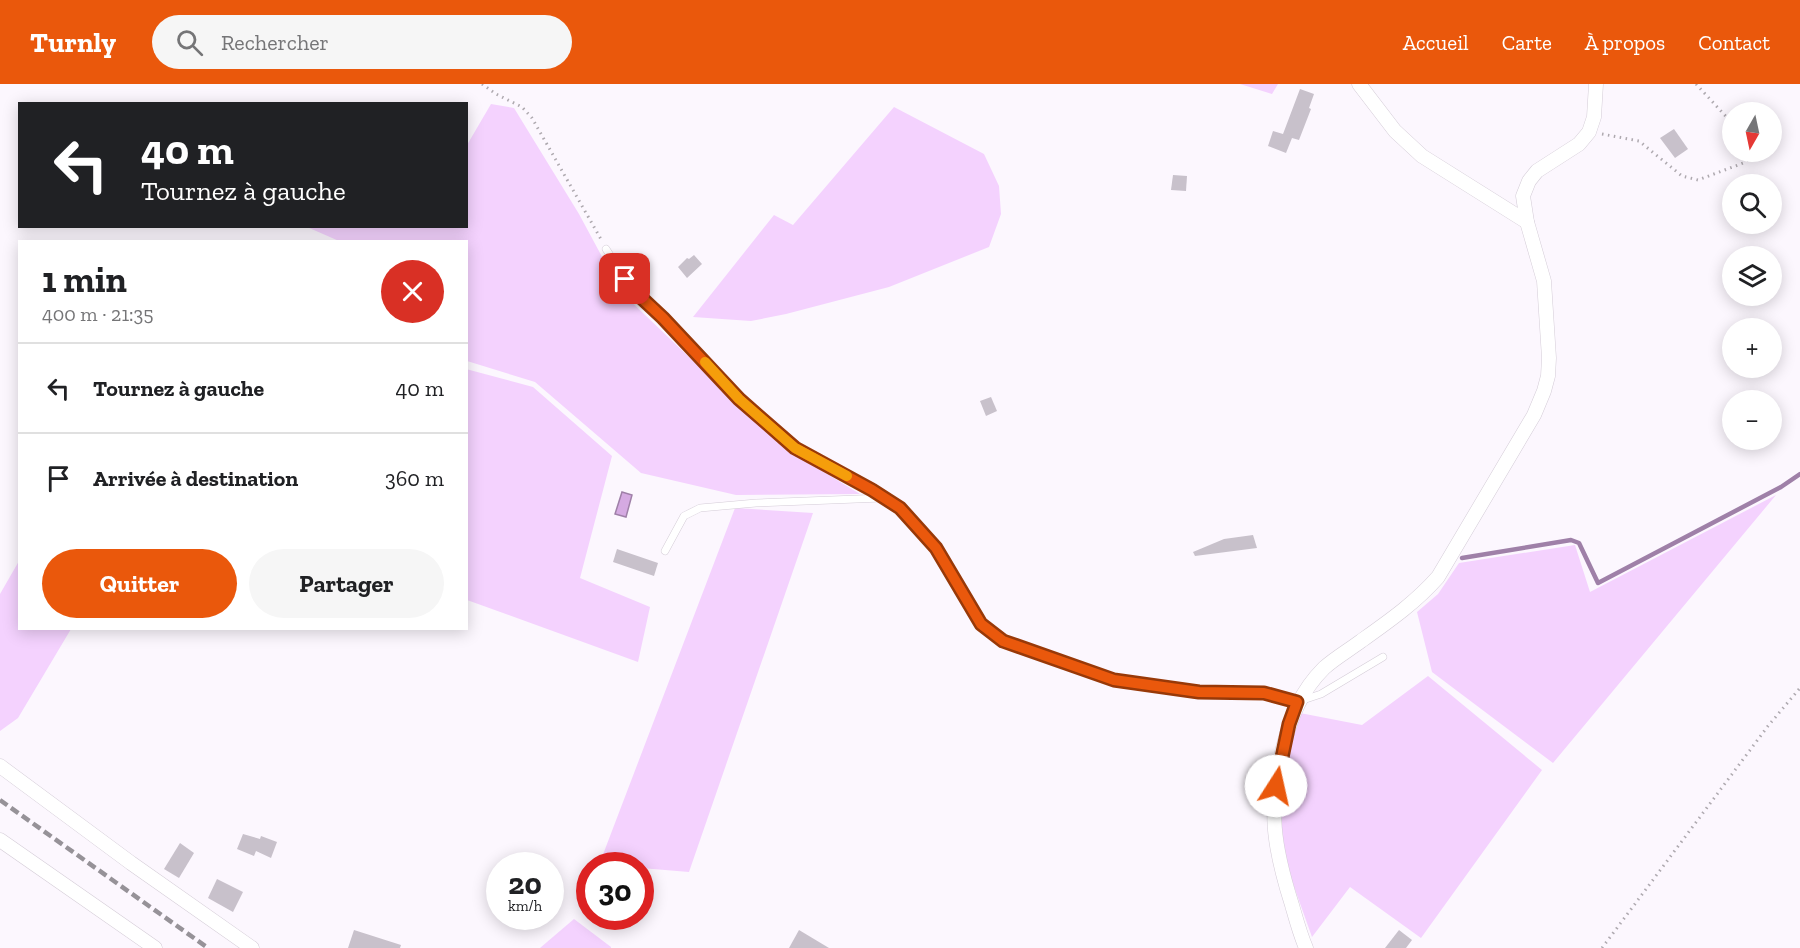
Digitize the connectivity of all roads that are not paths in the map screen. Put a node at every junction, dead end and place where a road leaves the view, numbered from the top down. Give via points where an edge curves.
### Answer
1 (1359, 84) edge
2 (1596, 84) edge
3 (1527, 222) junction
4 (606, 249) road end
5 (882, 498) junction
6 (665, 551) dead end
7 (1383, 657) dead end
8 (1297, 702) junction
9 (2, 770) edge
10 (0, 840) edge
11 (155, 948) edge
12 (252, 948) edge
13 (1306, 948) edge

1 - 3 street via 1395,131 1422,156
2 - 3 street via 1589,132 1580,144 1529,181 1523,196
3 - 8 street via 1544,281 1549,357 1548,376 1534,416 1438,577 1406,609 1327,666
4 - 5 lane via 632,289 739,399 795,448
5 - 6 lane via 700,508 684,516
5 - 8 lane via 900,508 936,548 981,624 1003,641 1114,680 1199,692 1264,693
7 - 8 lane via 1321,694
8 - 13 street via 1277,773 1274,824 1281,871
9 - 12 street
10 - 11 street

